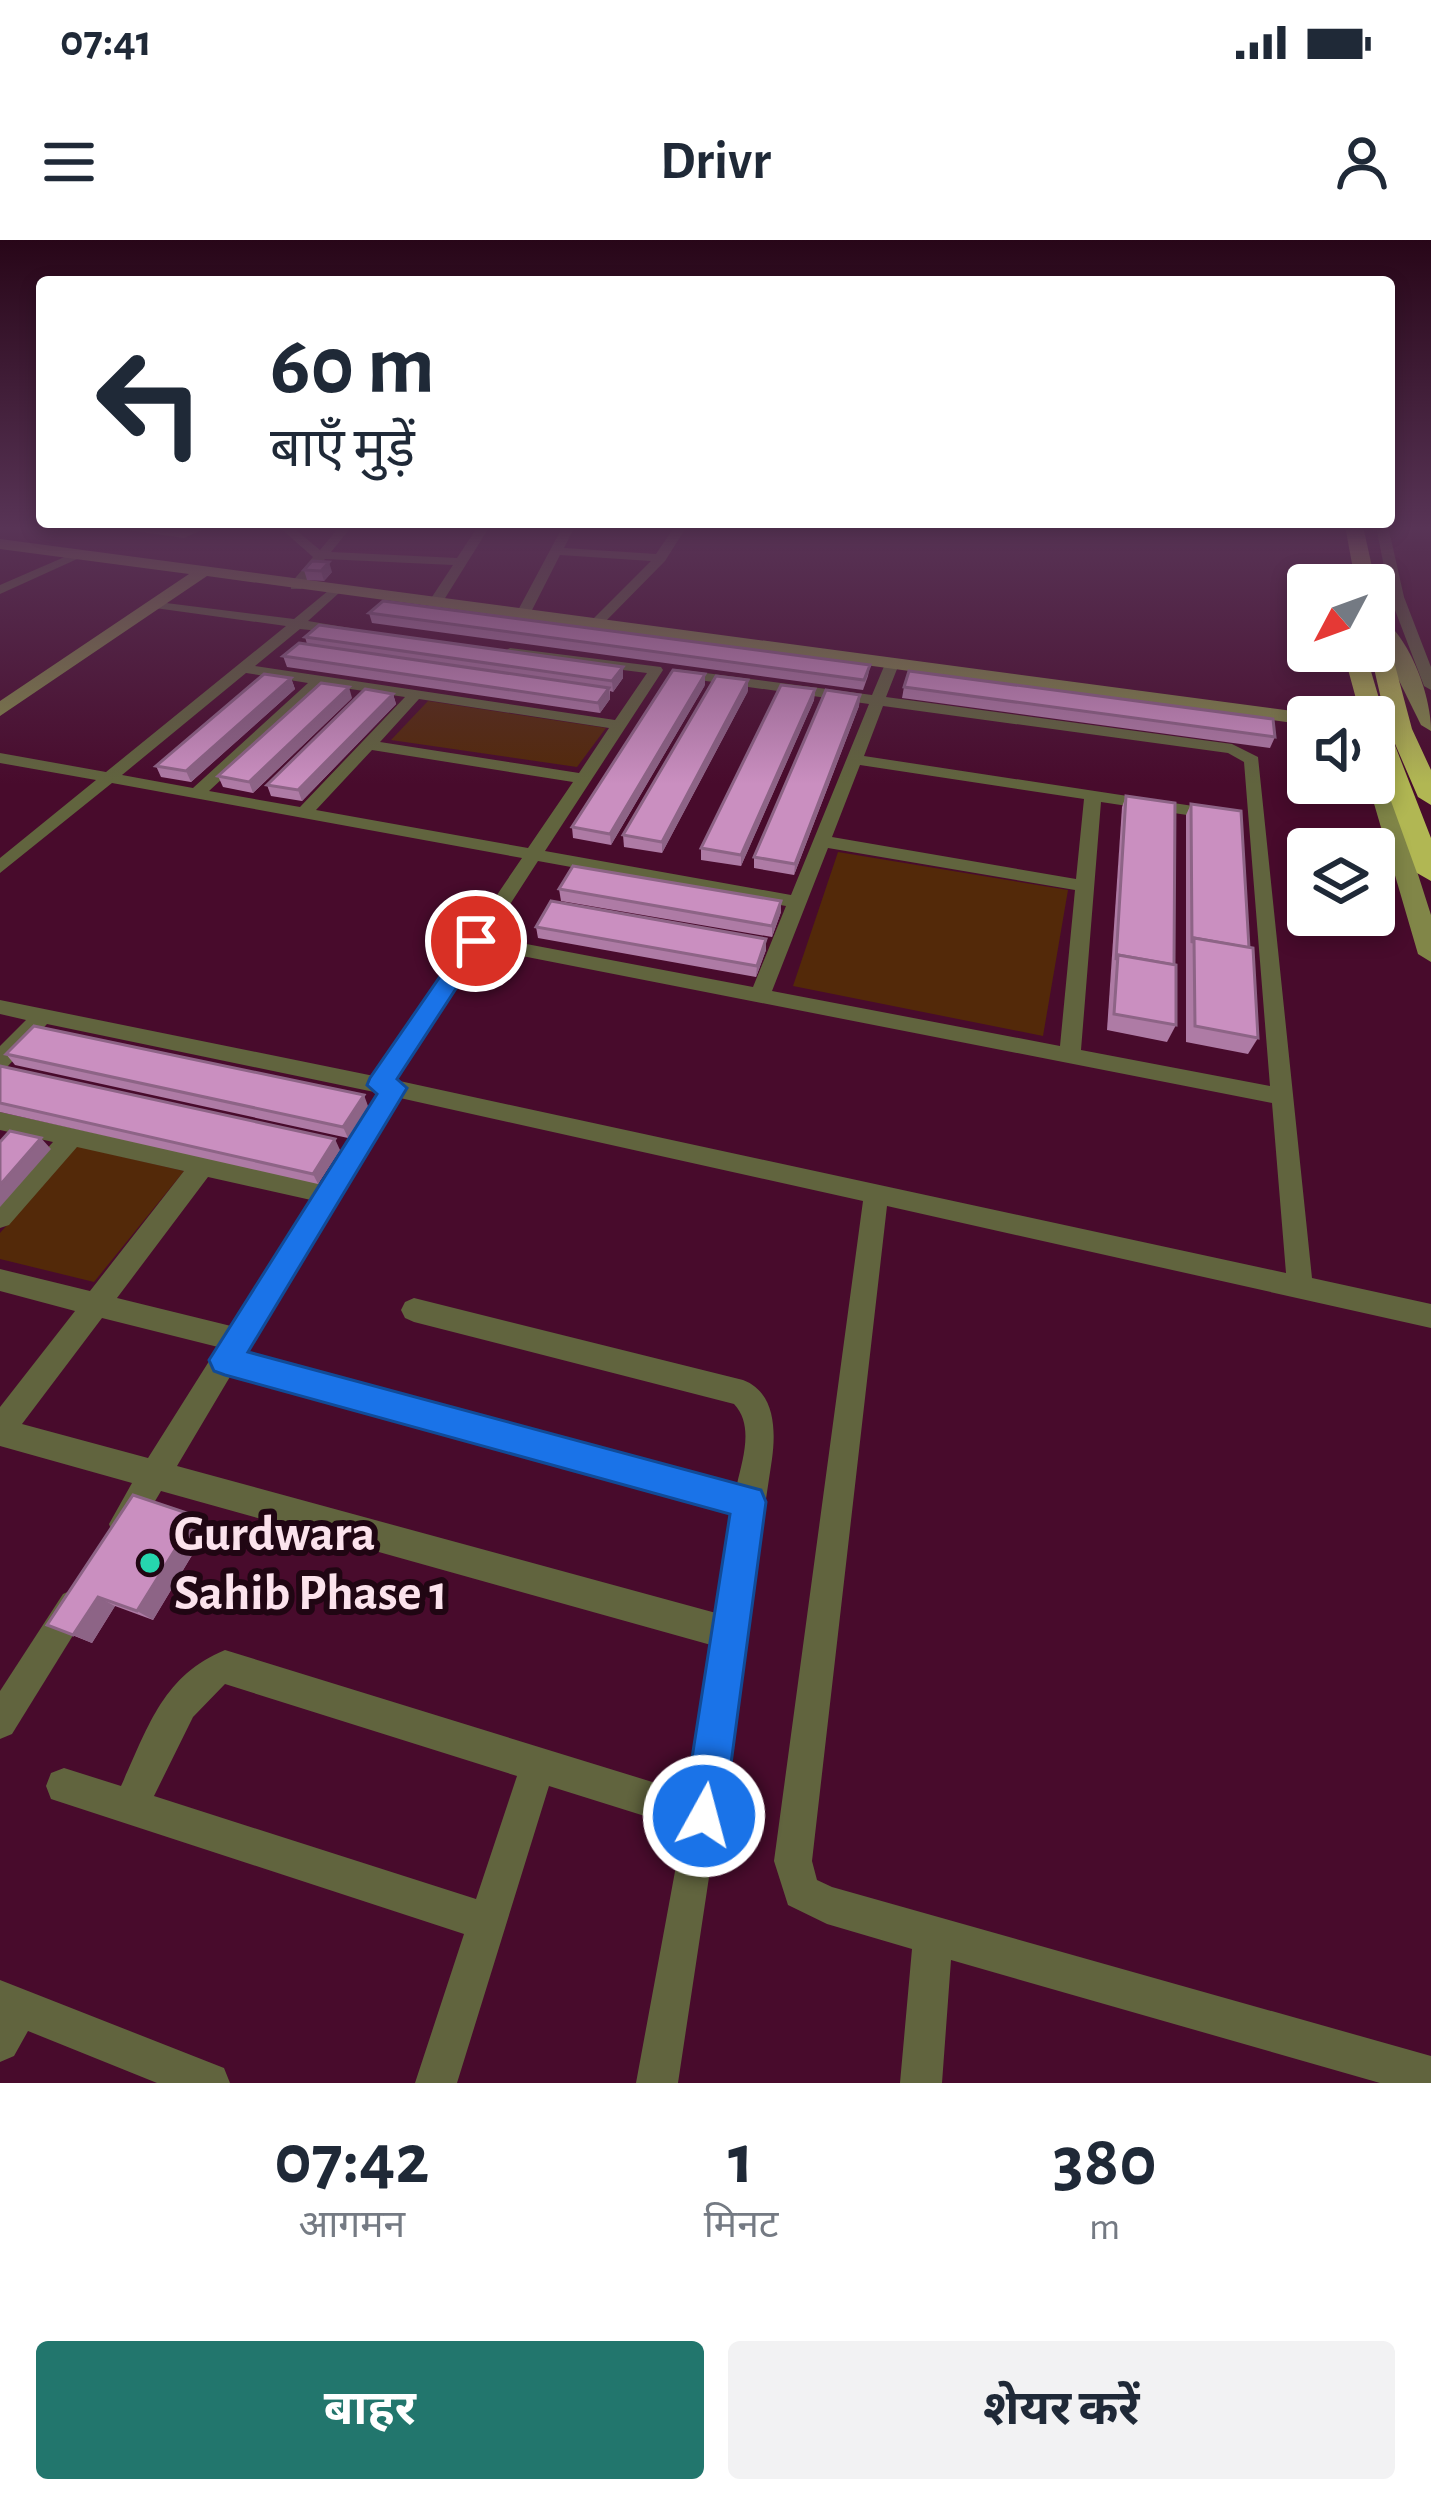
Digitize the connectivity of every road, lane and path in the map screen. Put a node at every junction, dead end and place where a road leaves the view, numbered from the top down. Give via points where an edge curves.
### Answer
1 (143, 612) edge
2 (211, 612) edge
3 (309, 612) edge
4 (507, 612) edge
5 (607, 612) edge
6 (1402, 612) edge
7 (523, 614) joint
8 (596, 623) junction
9 (296, 624) junction
10 (364, 633) edge
11 (1395, 648) edge
12 (499, 650) edge
13 (892, 664) junction
14 (246, 669) junction
15 (656, 670) junction
16 (1386, 672) edge
17 (1430, 676) edge
18 (320, 680) junction
19 (416, 694) junction
20 (876, 701) junction
21 (0, 710) edge
22 (1287, 716) edge
23 (1431, 724) edge
24 (620, 725) junction
25 (368, 745) junction
26 (0, 758) edge
27 (853, 759) junction
28 (1395, 777) edge
29 (109, 779) junction
30 (584, 779) junction
31 (196, 794) junction
32 (1093, 796) junction
33 (1431, 797) edge
34 (1385, 804) edge
35 (304, 813) junction
36 (1258, 821) junction
37 (821, 841) junction
38 (534, 854) junction
39 (0, 867) edge
40 (1431, 873) edge
41 (1085, 886) junction
42 (797, 902) junction
43 (476, 941) junction
44 (1431, 953) edge
45 (760, 996) junction
46 (0, 1007) edge
47 (42, 1016) junction
48 (1070, 1056) junction
49 (0, 1060) edge
50 (387, 1086) junction
51 (1282, 1097) junction
52 (0, 1121) edge
53 (72, 1137) junction
54 (202, 1166) junction
55 (328, 1194) junction
56 (876, 1194) junction
57 (0, 1218) edge
58 (0, 1280) edge
59 (1300, 1288) junction
60 (96, 1304) junction
61 (414, 1310) dead end
62 (1431, 1316) edge
63 (231, 1350) junction
64 (2, 1435) edge
65 (155, 1474) junction
66 (749, 1502) junction
67 (108, 1550) edge
68 (84, 1588) edge
69 (731, 1634) junction
70 (0, 1722) edge
71 (538, 1766) junction
72 (64, 1786) dead end
73 (130, 1808) junction
74 (704, 1816) junction
75 (488, 1922) junction
76 (933, 1935) junction
77 (6, 2017) edge
78 (1431, 2077) edge
79 (209, 2083) edge
80 (436, 2083) edge
81 (657, 2083) edge
82 (921, 2083) edge

1 - 21 street
2 - 9 street
3 - 9 street
4 - 7 street
5 - 8 street
6 - 17 street
7 - 8 street
8 - 13 street
9 - 10 street
9 - 14 street
11 - 23 street
12 - 15 street
13 - 20 street
13 - 22 street
14 - 18 street
14 - 29 street
15 - 20 street
15 - 24 street
16 - 33 highway via 1400,730
18 - 19 street
18 - 31 street
19 - 24 street
19 - 25 street
20 - 27 street
20 - 36 street via 1232,749 1252,760
24 - 30 street
25 - 30 street
25 - 35 street
26 - 29 street
27 - 32 street
27 - 37 street
28 - 40 highway
29 - 31 street
29 - 39 street
30 - 38 street
31 - 35 street
32 - 36 street
32 - 41 street
34 - 44 street
35 - 38 street
36 - 51 street
37 - 41 street
37 - 42 street
38 - 42 street
38 - 43 street
41 - 48 street
42 - 45 street
43 - 45 street
43 - 50 street
45 - 48 street
46 - 47 street
47 - 49 street
47 - 50 street
48 - 51 street
50 - 55 street
50 - 56 street
51 - 59 street
52 - 53 street
53 - 54 street
53 - 57 street
54 - 55 street
54 - 60 street
55 - 63 street
56 - 59 street
56 - 76 street via 793,1861 801,1892
58 - 60 street
59 - 62 street
60 - 63 street
60 - 64 street
61 - 66 street via 743,1394 761,1421
63 - 65 street
63 - 66 street
64 - 65 street
65 - 67 street
65 - 69 street
66 - 69 street
68 - 70 street
69 - 74 street
71 - 73 street via 225,1667 191,1686
71 - 74 street
71 - 75 street
72 - 73 street
73 - 75 street
74 - 81 street
75 - 80 street
76 - 78 street
76 - 82 street
77 - 79 street

